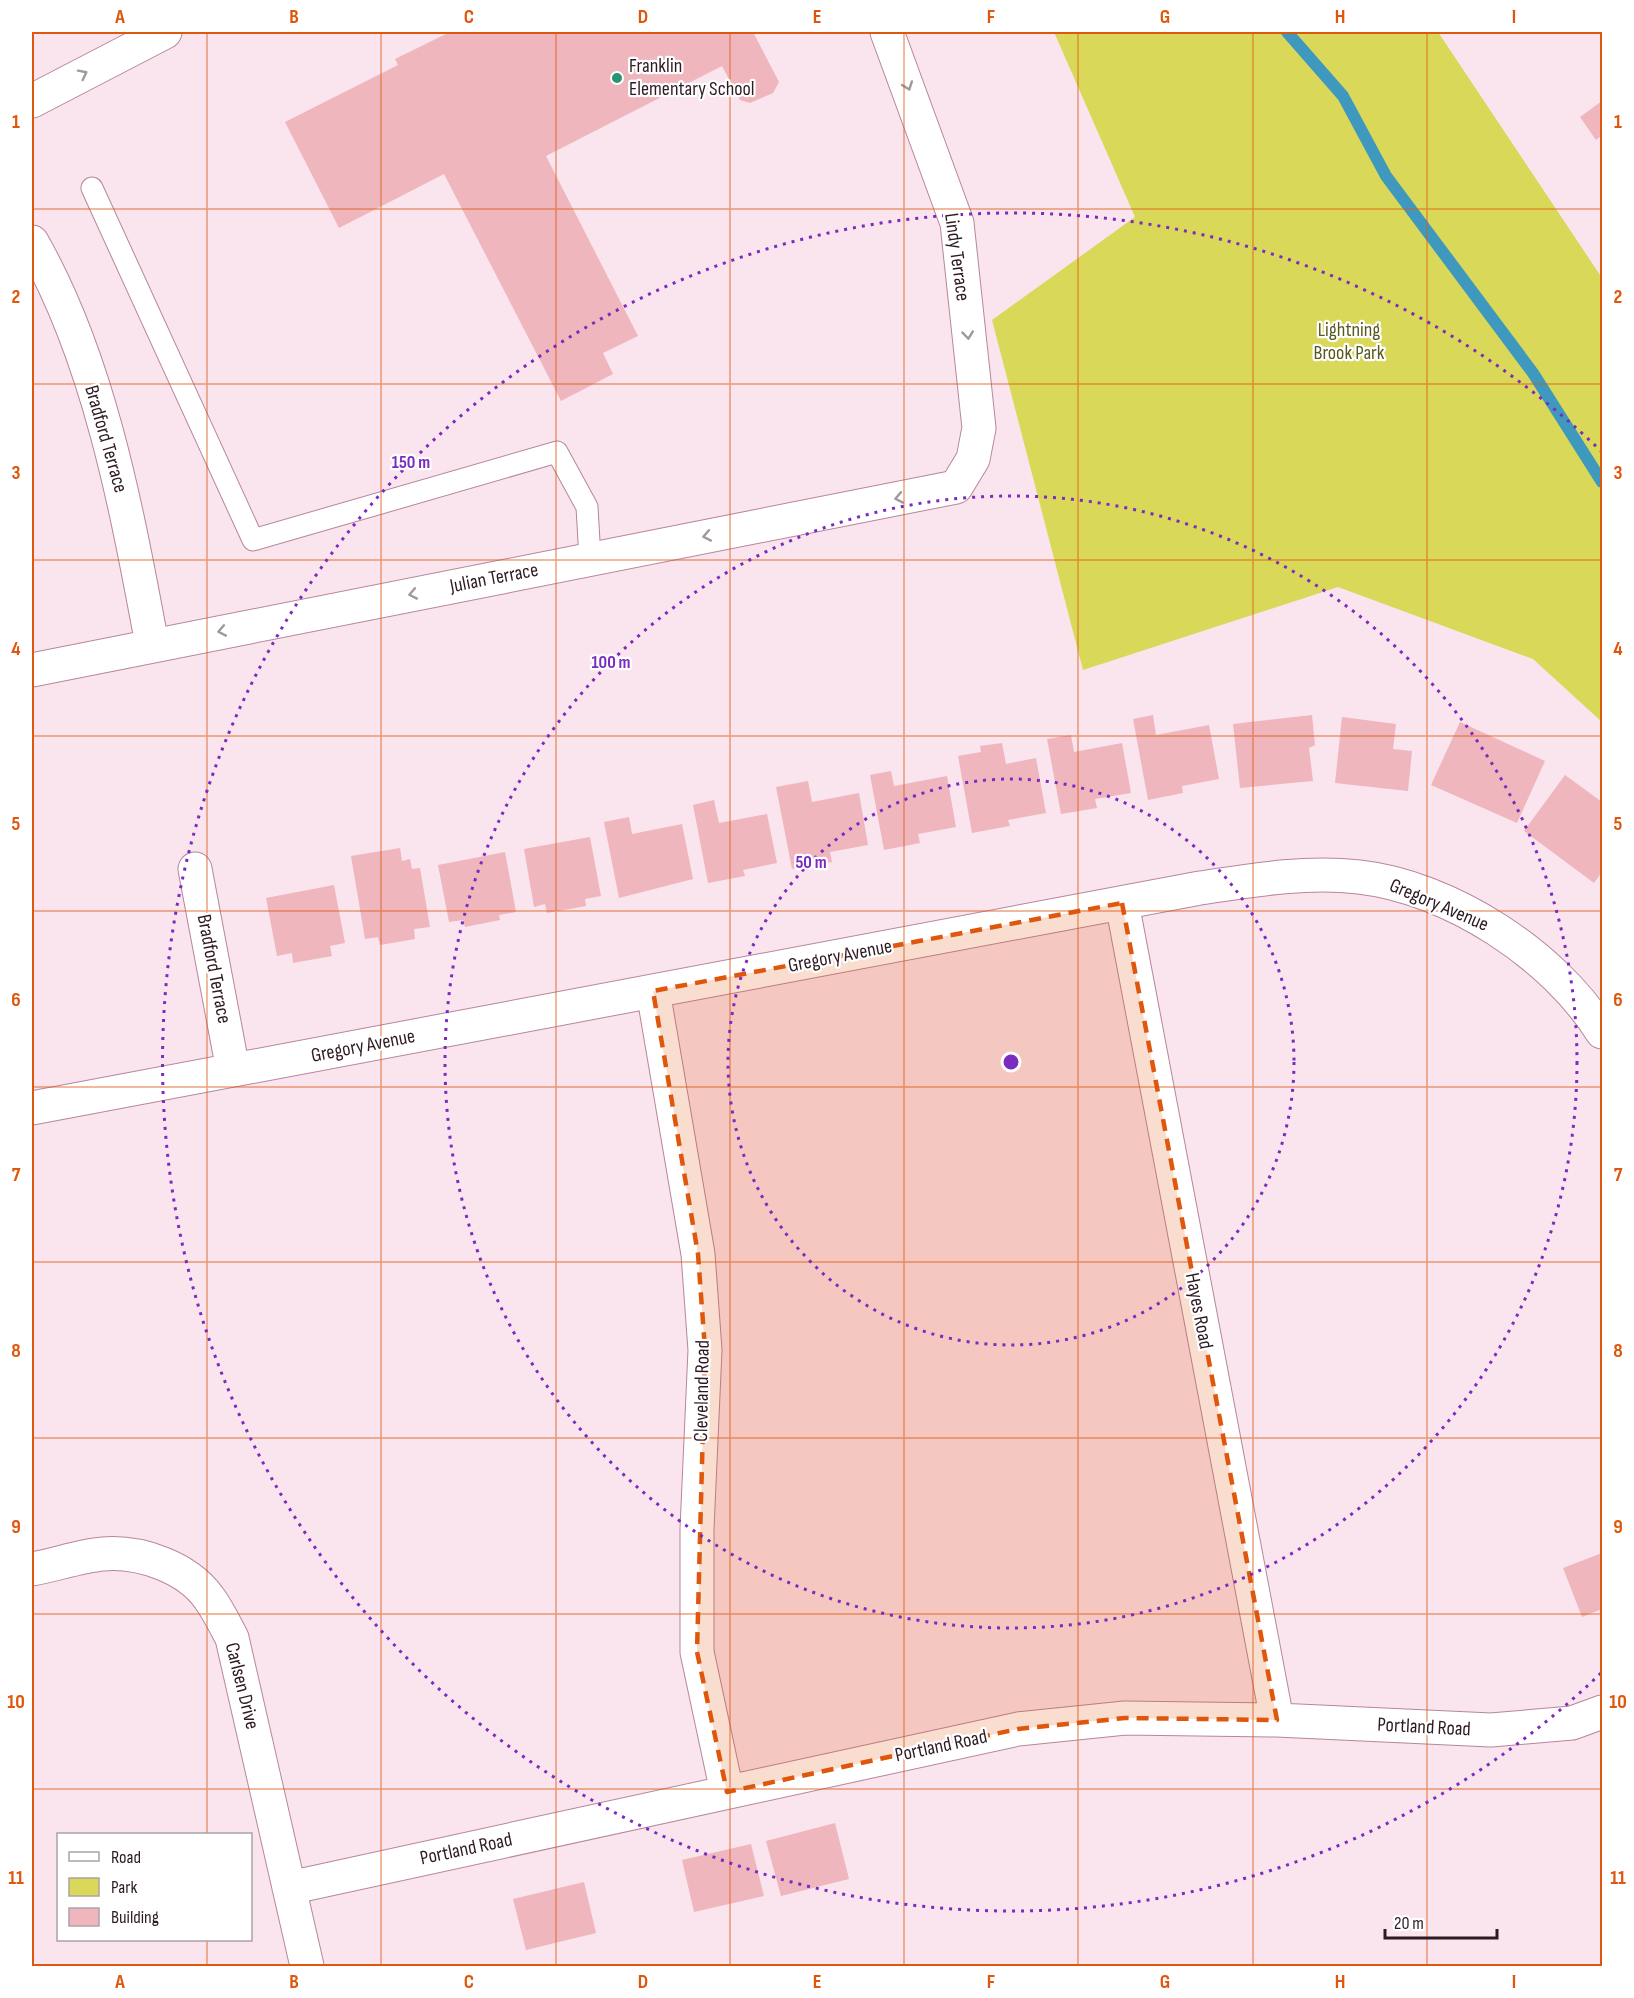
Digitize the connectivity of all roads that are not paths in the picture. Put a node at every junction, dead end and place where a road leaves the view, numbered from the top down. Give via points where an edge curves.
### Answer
1 (165, 32) edge
2 (887, 32) edge
3 (32, 101) edge
4 (92, 188) dead end
5 (32, 242) edge
6 (956, 487) joint
7 (590, 559) junction
8 (152, 644) junction
9 (32, 670) edge
10 (195, 869) dead end
11 (1122, 903) junction
12 (653, 991) junction
13 (1602, 1032) edge
14 (233, 1070) junction
15 (32, 1108) edge
16 (32, 1569) edge
17 (1602, 1712) edge
18 (1277, 1720) junction
19 (727, 1792) junction
20 (289, 1888) junction
21 (307, 1966) edge

3 -> 1 street
2 -> 6 street, Lindy Terrace via 957,223 979,428 973,459
4 - 7 lane via 254,540 557,452 587,507
5 - 8 street, Bradford Terrace via 52,278 99,404 132,536
6 -> 7 street, Julian Terrace
7 -> 8 street, Julian Terrace
8 - 9 street, Julian Terrace
10 - 14 street, Bradford Terrace
11 - 12 street, Gregory Avenue
11 - 13 street, Gregory Avenue via 1288,876 1352,876 1396,884 1461,910 1522,946 1575,994
11 - 18 street, Hayes Road
12 - 14 street, Gregory Avenue
12 - 19 street, Cleveland Road via 698,1254 705,1350 697,1529 697,1652
14 - 15 street, Gregory Avenue
16 - 20 street, Carlsen Drive via 102,1554 129,1554 178,1571 208,1597 232,1638
17 - 18 street, Portland Road via 1572,1723 1491,1730
18 - 19 street, Portland Road via 1125,1718 1018,1729
19 - 20 street, Portland Road
20 - 21 street, Carlsen Drive

